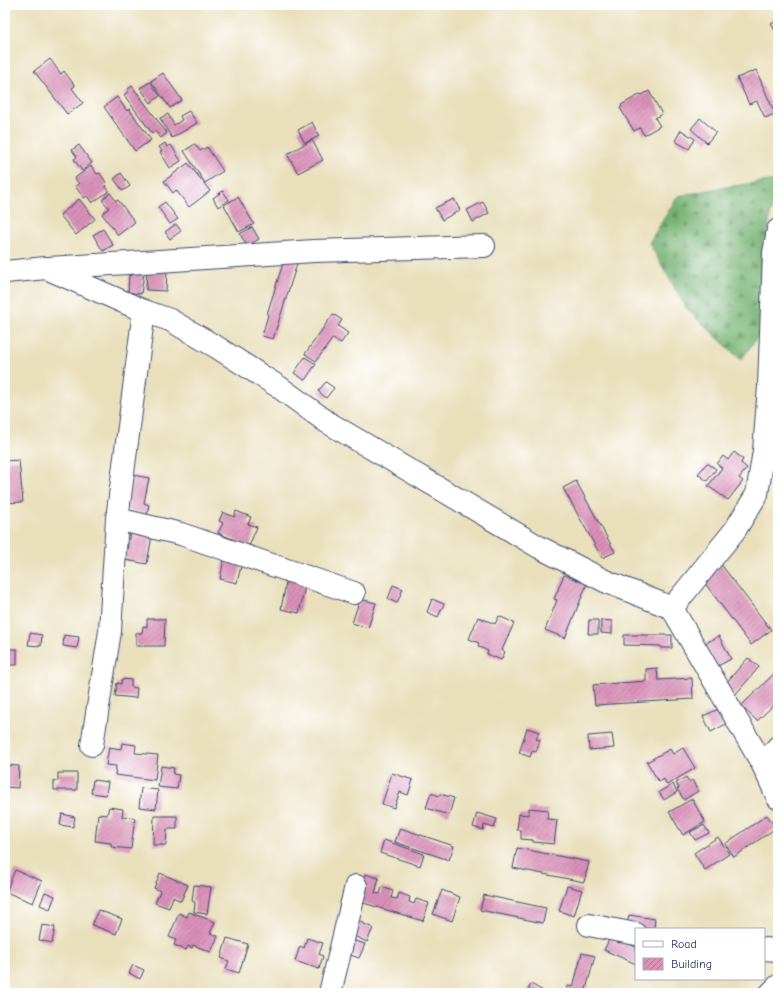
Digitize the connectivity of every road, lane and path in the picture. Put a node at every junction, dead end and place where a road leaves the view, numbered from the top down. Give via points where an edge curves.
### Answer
1 (778, 230) edge
2 (484, 246) dead end
3 (46, 268) junction
4 (5, 272) edge
5 (144, 311) junction
6 (117, 519) junction
7 (354, 593) dead end
8 (672, 608) junction
9 (92, 745) dead end
10 (778, 747) edge
11 (763, 765) junction
12 (778, 798) edge
13 (356, 886) dead end
14 (589, 925) dead end
15 (635, 934) edge
16 (765, 949) edge
17 (778, 950) edge
18 (778, 986) edge
19 (330, 993) edge
20 (771, 993) edge

1 - 8 street via 774,253 764,450 757,494 735,530
2 - 3 street via 314,251
3 - 4 street
3 - 5 street
5 - 6 street
5 - 8 street via 170,320 218,348 327,422 539,547 605,581
6 - 7 street via 181,534
6 - 9 street via 110,631
8 - 11 street
10 - 11 street
11 - 12 street
13 - 19 street
14 - 15 street
16 - 17 street
18 - 20 street

